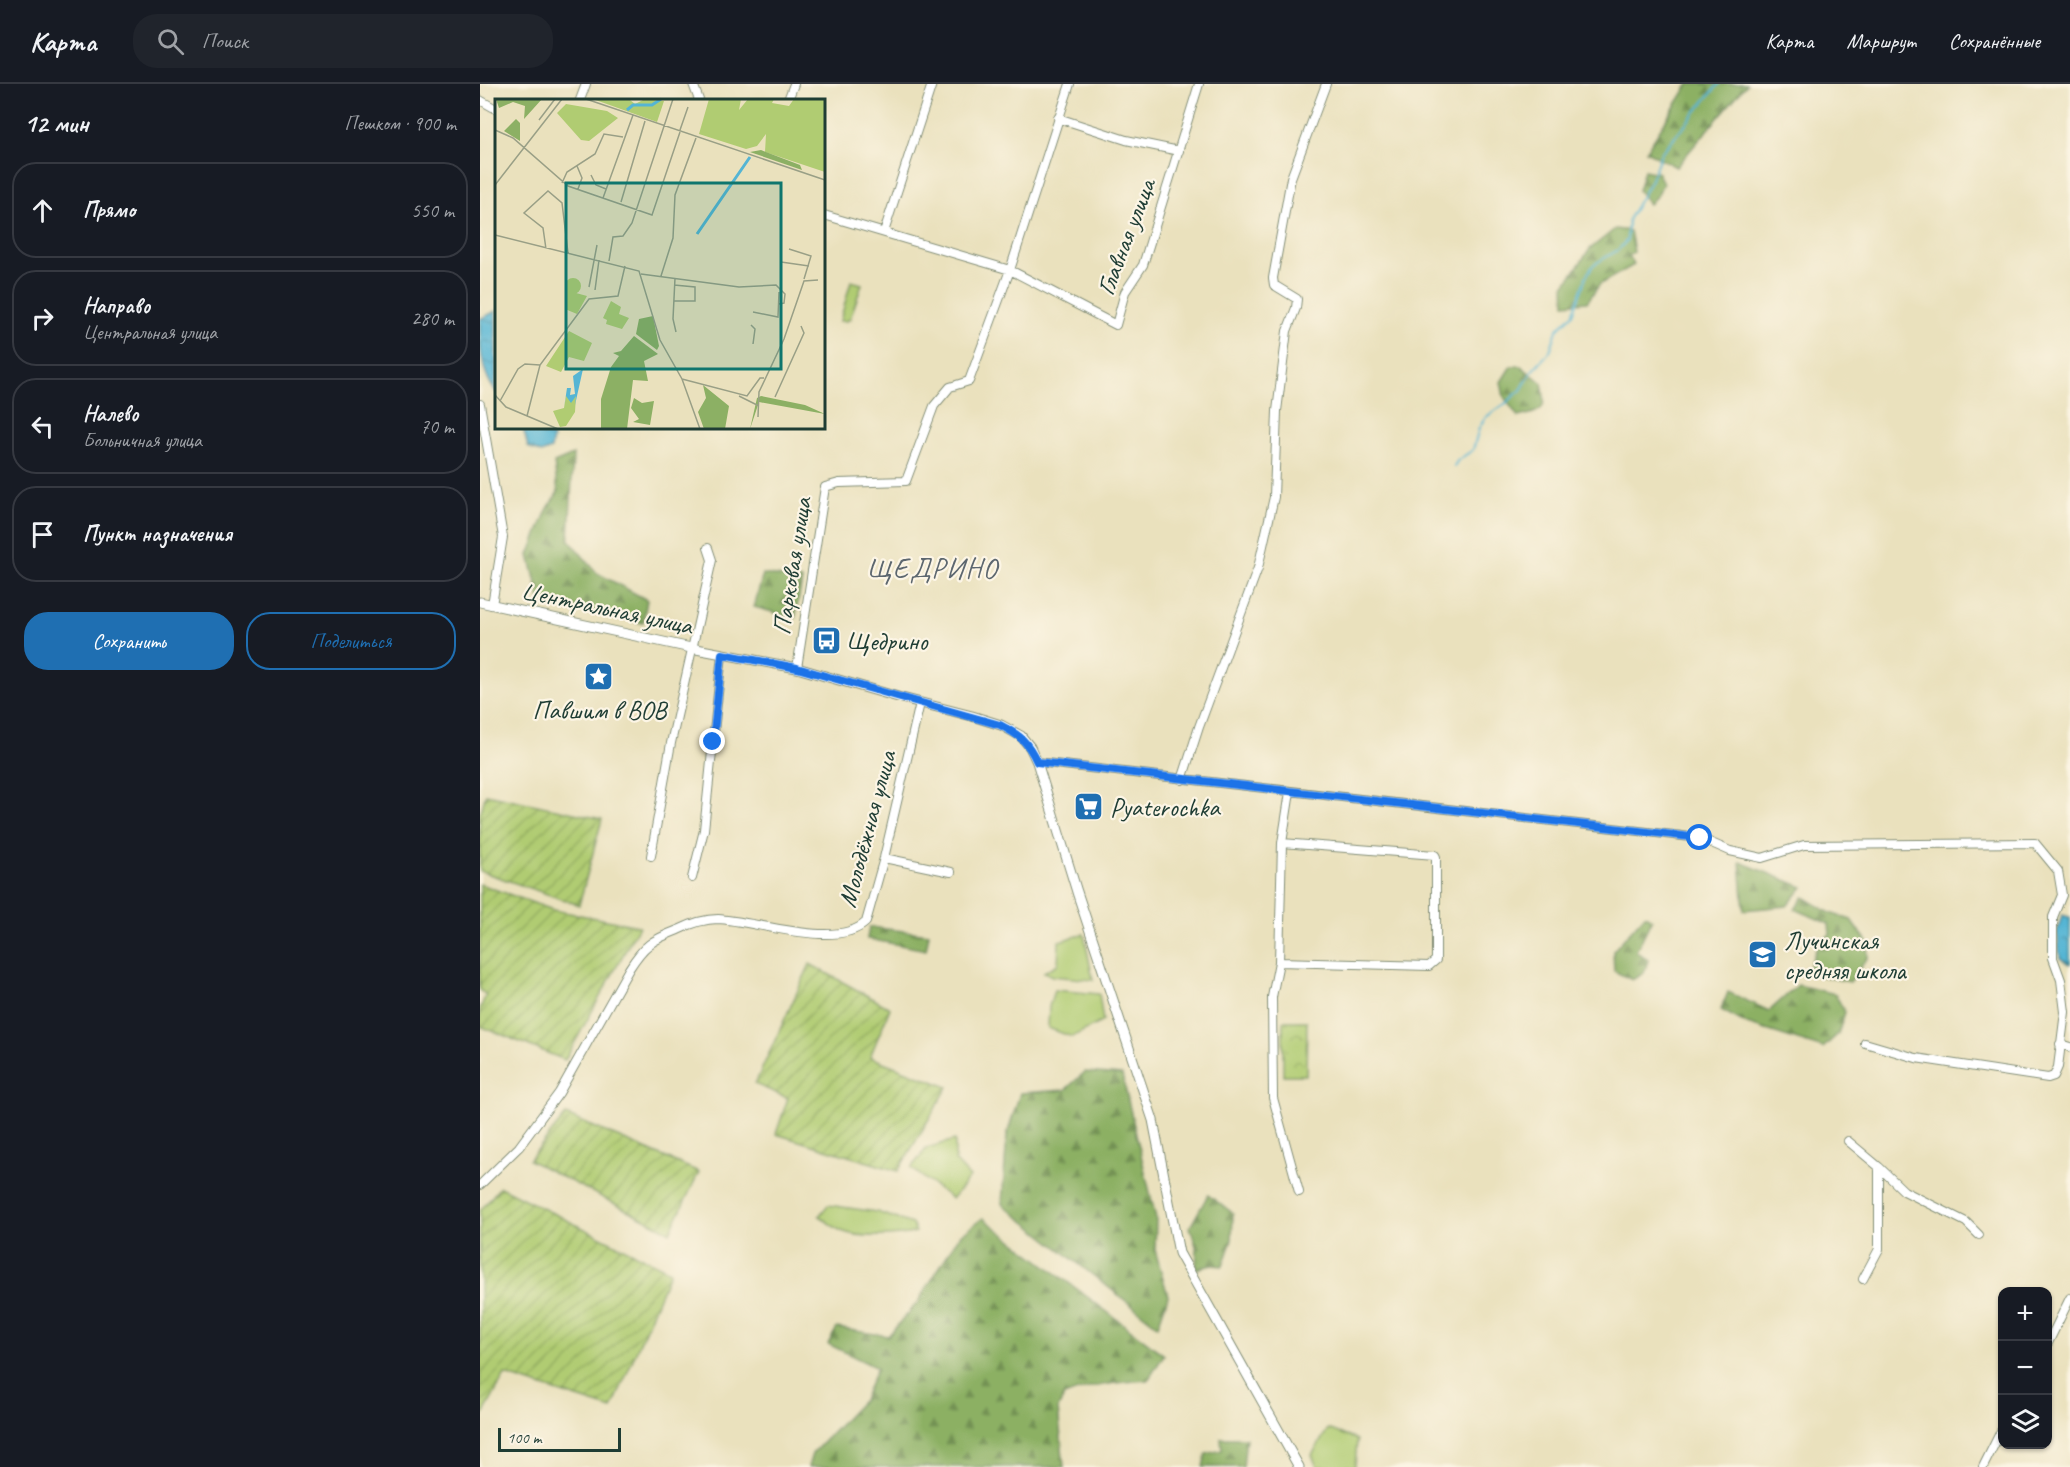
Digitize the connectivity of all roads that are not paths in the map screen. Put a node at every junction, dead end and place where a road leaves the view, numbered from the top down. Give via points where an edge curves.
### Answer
1 (586, 84) edge
2 (693, 84) edge
3 (794, 84) edge
4 (932, 84) edge
5 (1070, 84) edge
6 (1199, 84) edge
7 (1326, 84) edge
8 (579, 99) edge
9 (699, 99) edge
10 (789, 99) edge
11 (480, 100) edge
12 (495, 108) edge
13 (1058, 118) junction
14 (1179, 151) junction
15 (825, 214) edge
16 (884, 232) junction
17 (1010, 270) junction
18 (480, 404) edge
19 (708, 548) dead end
20 (480, 602) edge
21 (492, 605) junction
22 (692, 648) junction
23 (722, 654) junction
24 (797, 668) junction
25 (920, 703) junction
26 (1037, 762) junction
27 (1182, 780) junction
28 (1290, 792) junction
29 (1281, 843) junction
30 (651, 856) dead end
31 (884, 858) junction
32 (951, 873) dead end
33 (693, 879) dead end
34 (2066, 897) edge
35 (1279, 962) junction
36 (2066, 979) edge
37 (1865, 1043) dead end
38 (2060, 1044) junction
39 (2070, 1047) edge
40 (1848, 1141) dead end
41 (1879, 1167) junction
42 (480, 1185) edge
43 (1299, 1192) dead end
44 (1979, 1235) dead end
45 (1863, 1279) dead end
46 (2070, 1298) edge
47 (2049, 1341) edge
48 (1998, 1437) edge
49 (1299, 1467) edge
50 (1983, 1467) edge

1 - 8 street
2 - 9 street
3 - 10 street
4 - 16 street
5 - 13 street
6 - 14 street, Главная улица
7 - 27 street via 1291,178 1273,278 1274,285 1297,299 1287,331 1277,418 1274,497 1258,568
11 - 12 street
13 - 14 street via 1126,140
13 - 17 street
14 - 17 street, Главная улица via 1143,265 1125,292 1116,325
15 - 16 street
16 - 17 street
17 - 24 street, Парковая улица via 969,381 950,387 934,406 906,481 825,487
18 - 21 street via 503,537
19 - 22 street via 712,560
20 - 21 street, Центральная улица
21 - 22 street, Центральная улица
22 - 23 street, Центральная улица
22 - 30 street
23 - 24 street, Центральная улица
23 - 33 street via 704,830
24 - 25 street, Центральная улица
25 - 26 street, Центральная улица via 1000,725 1021,736
25 - 31 street, Молодёжная улица
26 - 27 street
26 - 49 street, Центральная улица via 1153,1120 1179,1253
27 - 28 street
28 - 29 street
28 - 34 street via 1700,838 1762,858 1804,844 2035,843 2058,871
29 - 35 street
29 - 35 street via 1435,855 1436,960 1428,966
31 - 32 street
31 - 42 street, Молодёжная улица via 866,922 849,933 823,935 716,919 654,939 629,969 559,1093 519,1147
34 - 36 street via 2053,917 2053,958
35 - 43 street via 1272,997 1273,1098
36 - 38 street
37 - 38 street via 1916,1058 2048,1078 2054,1076 2058,1067
38 - 39 street
40 - 41 street
41 - 44 street via 1904,1191 1966,1222
41 - 45 street via 1879,1250
46 - 47 street
48 - 50 street

